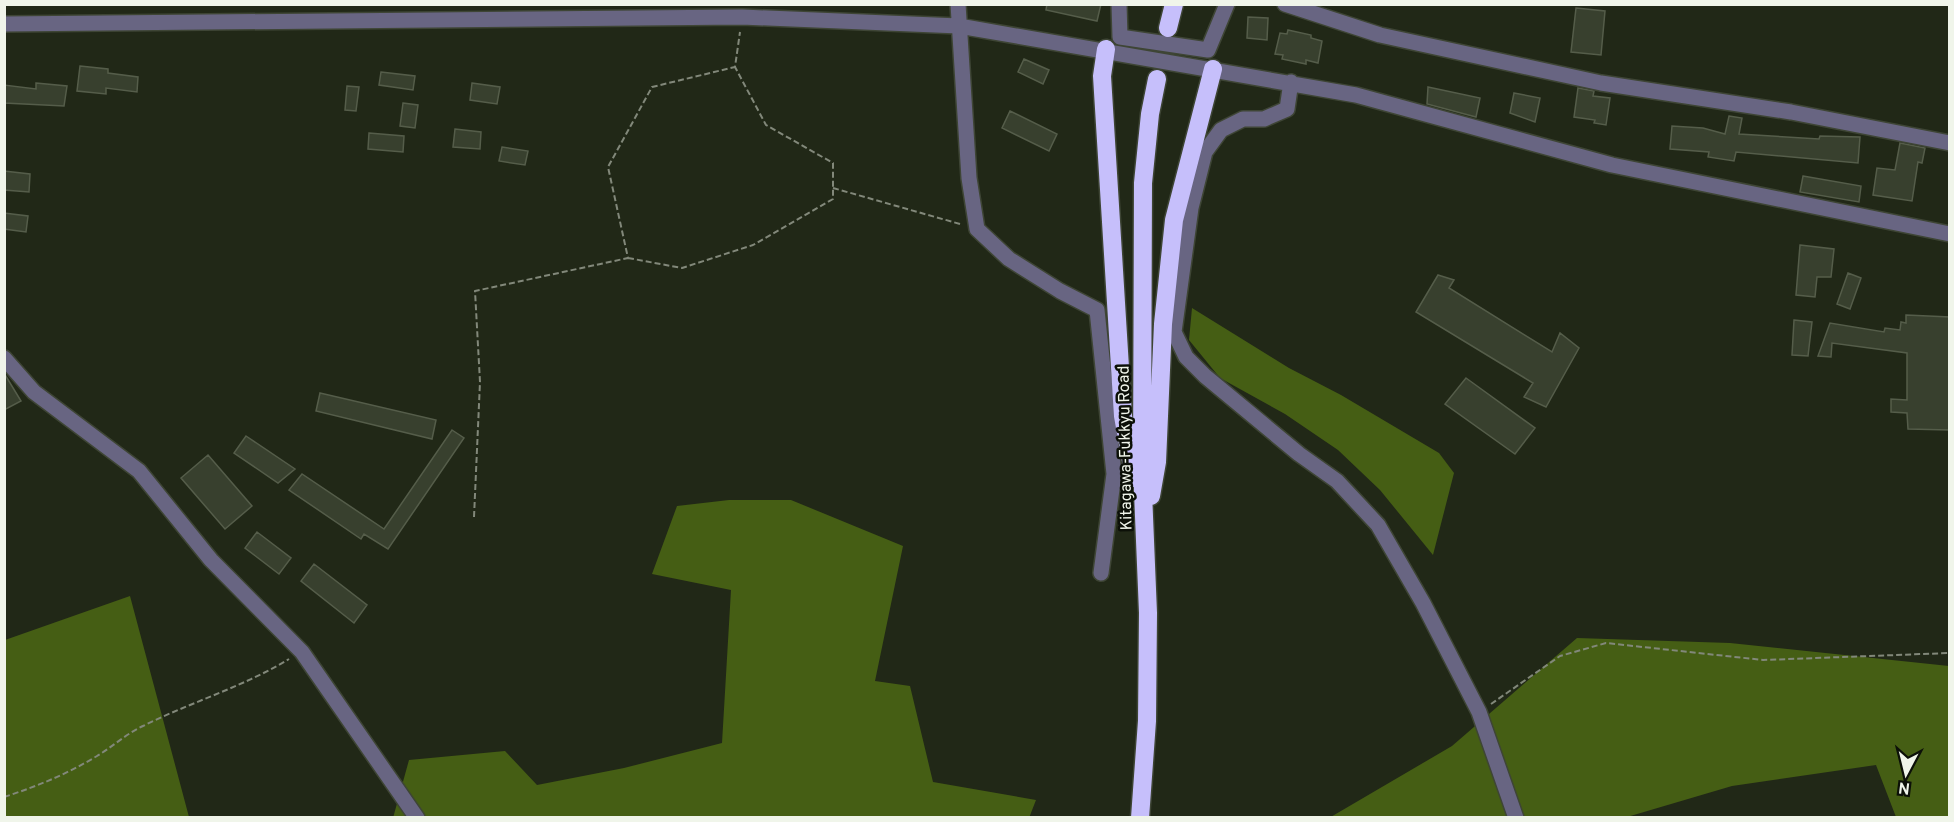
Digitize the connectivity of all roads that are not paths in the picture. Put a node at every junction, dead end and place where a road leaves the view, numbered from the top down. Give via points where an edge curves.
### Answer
1 (958, 4) edge
2 (1119, 4) edge
3 (1174, 4) edge
4 (1227, 4) edge
5 (1285, 4) edge
6 (4, 24) edge
7 (959, 26) junction
8 (1168, 28) dead end
9 (1106, 49) junction
10 (1213, 69) junction
11 (1157, 79) dead end
12 (1291, 82) junction
13 (1950, 143) edge
14 (1950, 234) edge
15 (4, 358) edge
16 (1145, 533) junction
17 (1101, 573) dead end
18 (417, 818) edge
19 (1140, 818) edge
20 (1516, 818) edge

1 - 7 street
2 - 4 street via 1120,37 1208,50
3 - 8 highway
5 - 13 street via 1380,35 1601,83 1791,112
6 - 7 street via 742,18
7 - 9 street
7 - 17 street via 969,178 977,229 1009,259 1097,310 1114,474
9 - 10 street
9 - 16 highway via 1102,76 1123,416
10 - 12 street
10 - 16 highway via 1174,220 1163,324 1157,462
11 - 16 highway, Kitagawa-Fukkyu Road via 1143,183
12 - 14 street via 1442,116 1612,165
12 - 20 street via 1287,109 1264,119 1243,119 1221,130 1205,152 1191,208 1174,332 1186,357 1205,376 1337,481 1378,525 1479,712
15 - 18 street via 34,392 139,471 212,560 302,652
16 - 19 highway, Kitagawa-Fukkyu Road via 1147,721

